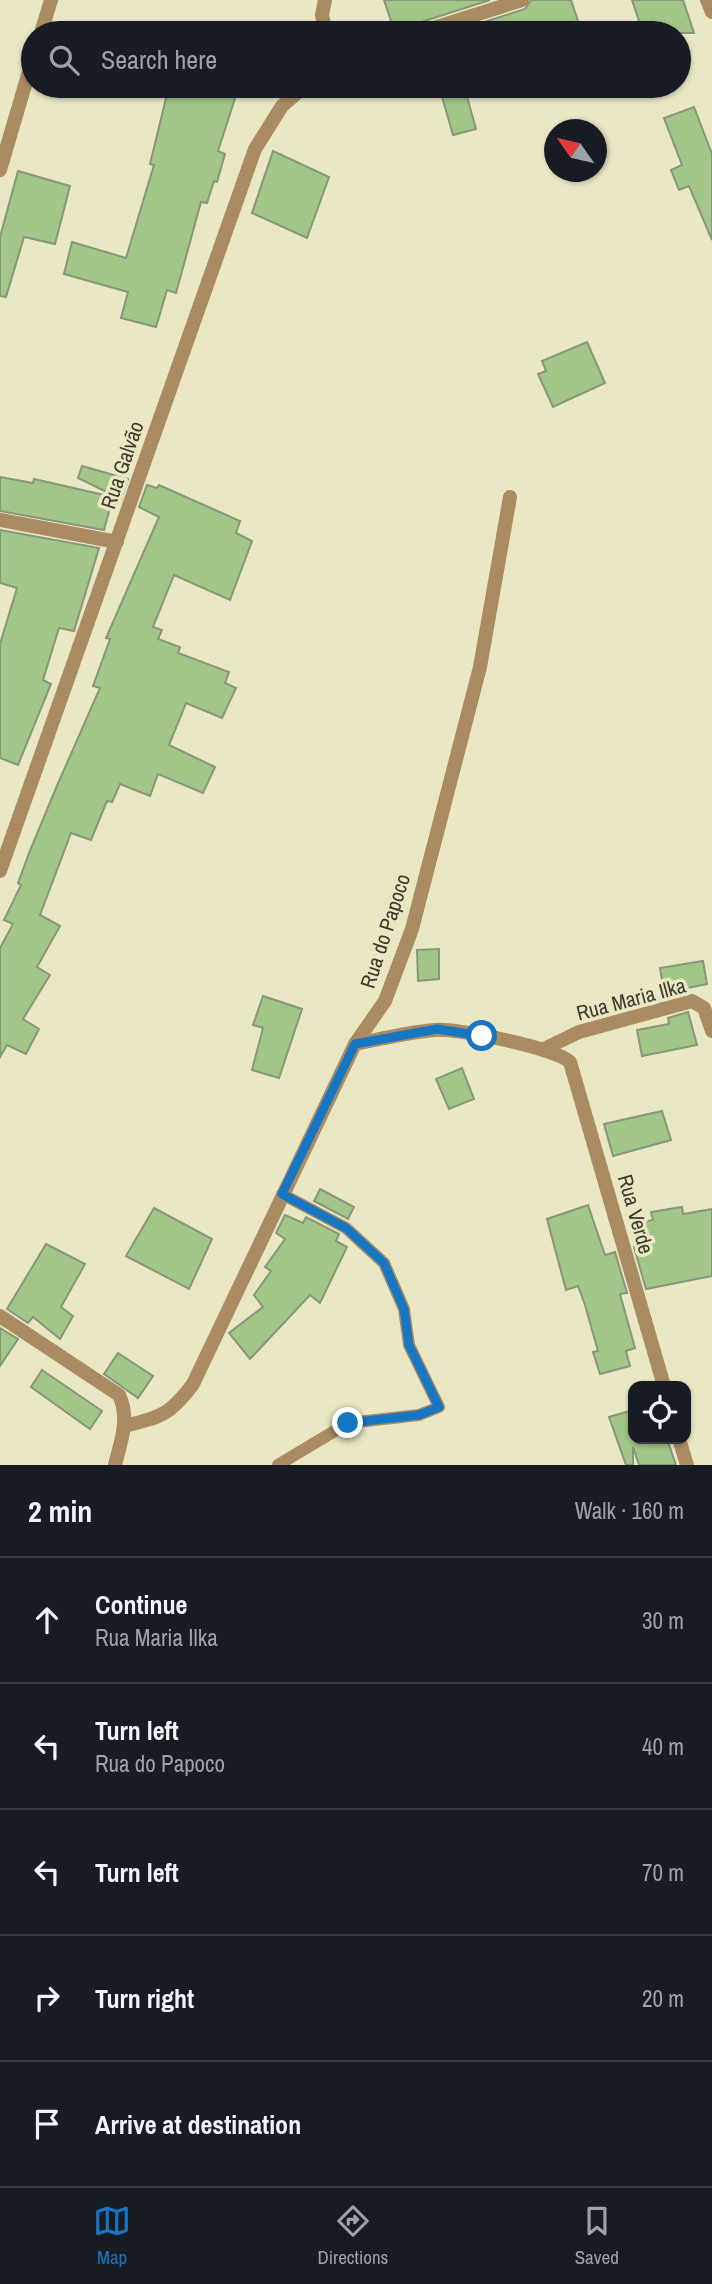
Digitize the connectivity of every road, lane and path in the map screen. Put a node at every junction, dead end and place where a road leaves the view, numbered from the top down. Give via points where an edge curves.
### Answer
1 (51, 0) edge
2 (325, 0) edge
3 (522, 0) edge
4 (707, 0) edge
5 (712, 12) edge
6 (45, 21) edge
7 (323, 21) edge
8 (456, 21) edge
9 (21, 98) edge
10 (291, 98) edge
11 (0, 170) edge
12 (510, 497) dead end
13 (0, 520) edge
14 (117, 541) junction
15 (0, 871) edge
16 (712, 1031) edge
17 (355, 1044) junction
18 (544, 1049) junction
19 (282, 1194) junction
20 (0, 1316) edge
21 (663, 1381) edge
22 (124, 1426) junction
23 (681, 1444) edge
24 (115, 1465) edge
25 (278, 1465) edge
26 (687, 1465) edge

1 - 6 street
2 - 7 street
3 - 8 street
4 - 5 street
9 - 11 street
10 - 14 street, Rua Galvão via 255,149
12 - 17 street, Rua do Papoco via 480,667 412,929 385,1001
13 - 14 street
14 - 15 street, Rua Galvão
16 - 18 street, Rua Maria Ilka via 704,1008 692,1001 579,1032
17 - 18 street via 437,1029
17 - 19 street, Rua do Papoco
18 - 21 street, Rua Verde via 564,1056 572,1068
19 - 22 street, Rua do Papoco via 193,1384 175,1409
19 - 25 lane via 346,1228 384,1263 404,1309 409,1345 439,1407 419,1415 348,1423
20 - 22 street via 118,1395 125,1407
22 - 24 street
23 - 26 street

